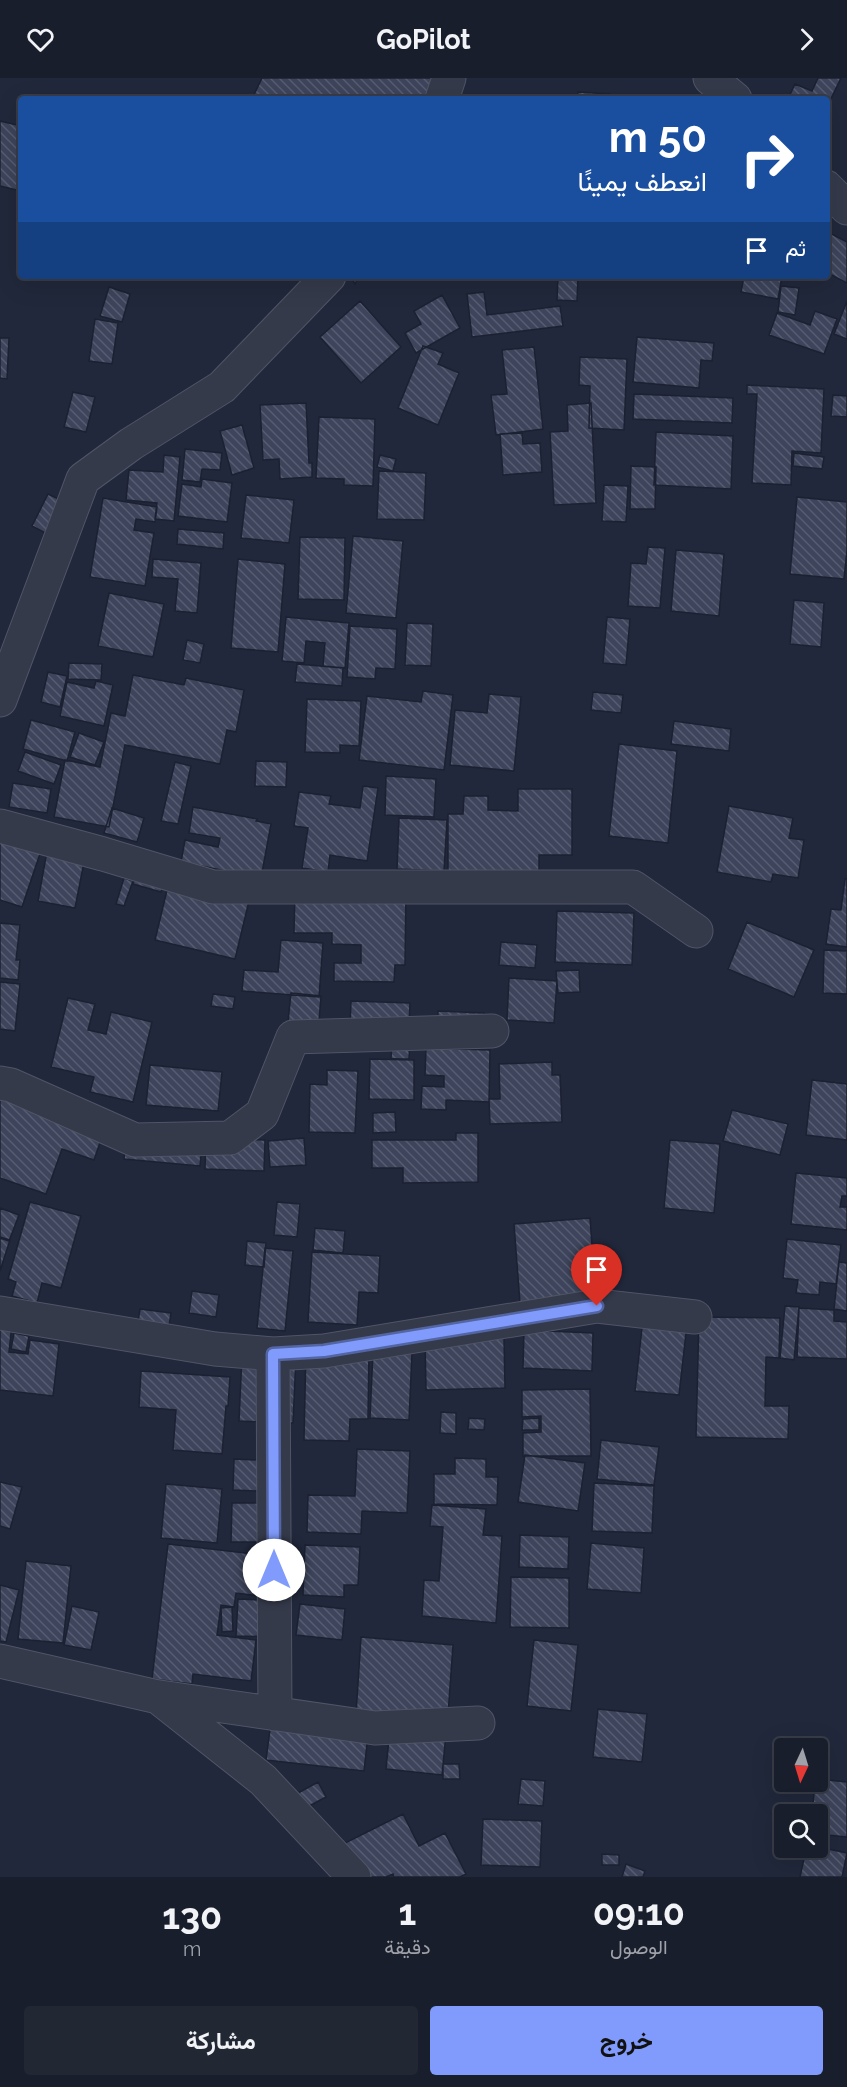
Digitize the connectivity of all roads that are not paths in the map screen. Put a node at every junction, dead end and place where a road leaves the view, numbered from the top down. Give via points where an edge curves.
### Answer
1 (449, 78) edge
2 (710, 78) edge
3 (443, 96) edge
4 (731, 96) edge
5 (830, 191) edge
6 (847, 208) edge
7 (326, 279) edge
8 (0, 700) edge
9 (0, 826) edge
10 (696, 931) dead end
11 (492, 1031) dead end
12 (0, 1083) edge
13 (0, 1313) edge
14 (695, 1317) dead end
15 (273, 1354) junction
16 (0, 1662) edge
17 (158, 1697) junction
18 (275, 1714) junction
19 (478, 1723) dead end
20 (354, 1877) edge

1 - 3 street
2 - 4 street
5 - 6 street
7 - 8 street via 222,387 131,444 84,479
9 - 10 street via 213,887 633,887
11 - 12 street via 293,1037 262,1114 230,1138 135,1140
13 - 15 street via 215,1349
14 - 15 street via 597,1306 324,1351
15 - 18 street
16 - 17 street
17 - 18 street
17 - 20 street via 263,1780
18 - 19 street via 375,1728

